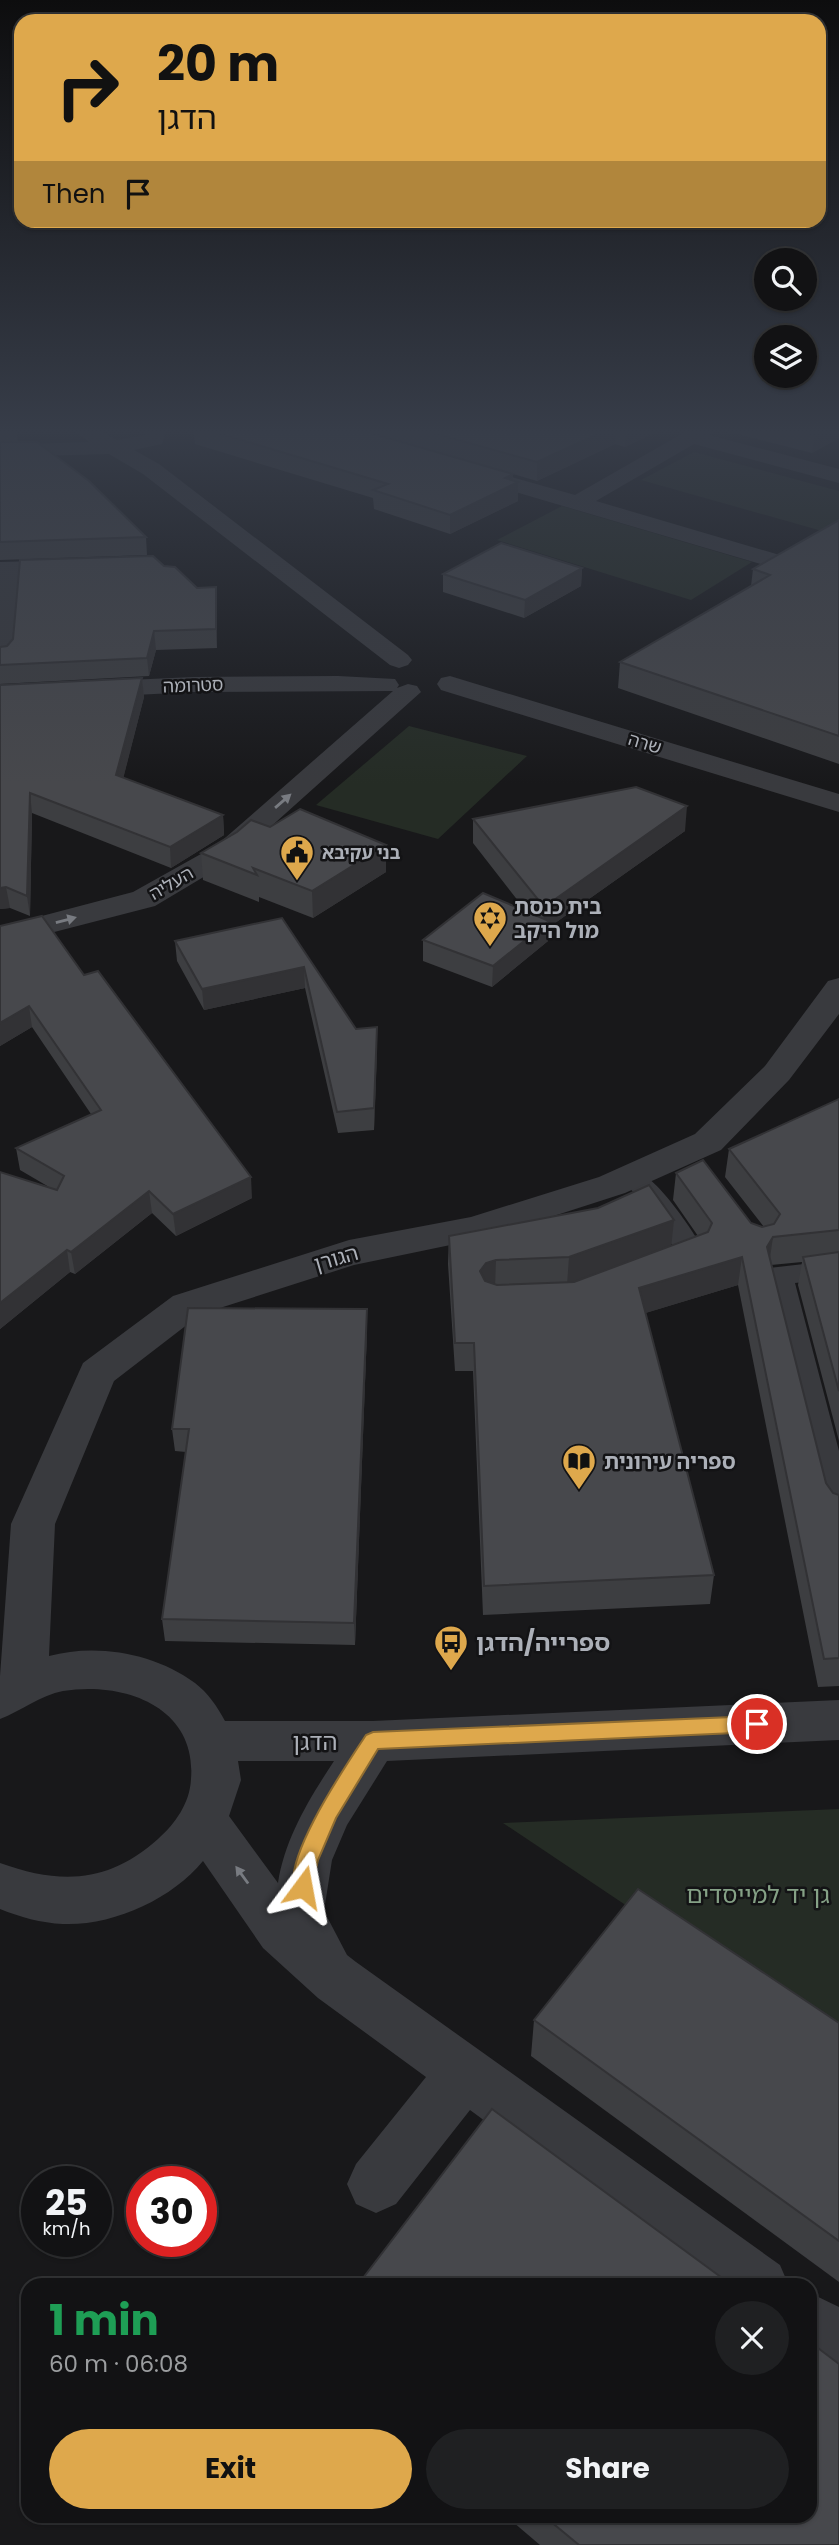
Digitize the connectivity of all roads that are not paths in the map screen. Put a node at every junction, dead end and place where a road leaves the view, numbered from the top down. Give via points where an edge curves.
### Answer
1 (261, 547) edge
2 (726, 547) edge
3 (775, 561) edge
4 (92, 566) edge
5 (5, 569) edge
6 (0, 657) edge
7 (429, 666) junction
8 (397, 688) junction
9 (0, 694) edge
10 (839, 803) edge
11 (0, 937) edge
12 (839, 988) edge
13 (632, 1177) junction
14 (839, 1269) edge
15 (643, 1271) edge
16 (839, 1511) edge
17 (12, 1692) edge
18 (839, 1720) edge
19 (211, 1741) junction
20 (373, 1741) junction
21 (204, 1820) junction
22 (0, 1886) edge
23 (337, 1980) junction
24 (465, 2072) junction
25 (376, 2184) dead end
26 (748, 2278) edge
27 (817, 2328) edge
28 (839, 2343) edge

1 - 7 street, שרה
2 - 3 street
4 - 5 street
5 - 6 street
7 - 8 street, סטרומה via 432,691
7 - 8 street via 389,664 379,674
7 - 10 street, שרה
8 - 9 street, סטרומה via 306,681
11 -> 8 street, העליה via 144,899 227,851
12 - 13 street, הגורן via 777,1073 708,1142 697,1161
13 - 15 lane via 692,1253
13 - 17 street, הגורן via 476,1228 349,1253 187,1305 97,1373 33,1524
14 - 16 lane via 779,1275
17 - 19 street via 62,1672 101,1669 138,1674 170,1689 195,1712
18 - 20 street, הדגן
19 - 20 street, הדגן
19 - 21 street via 216,1779
20 - 23 street via 327,1814 307,1860 298,1914
21 - 22 street via 182,1851 150,1876 111,1893 69,1901 29,1897
23 -> 21 street via 282,1931
23 - 24 street
24 - 25 street
24 - 26 street
27 - 28 street

